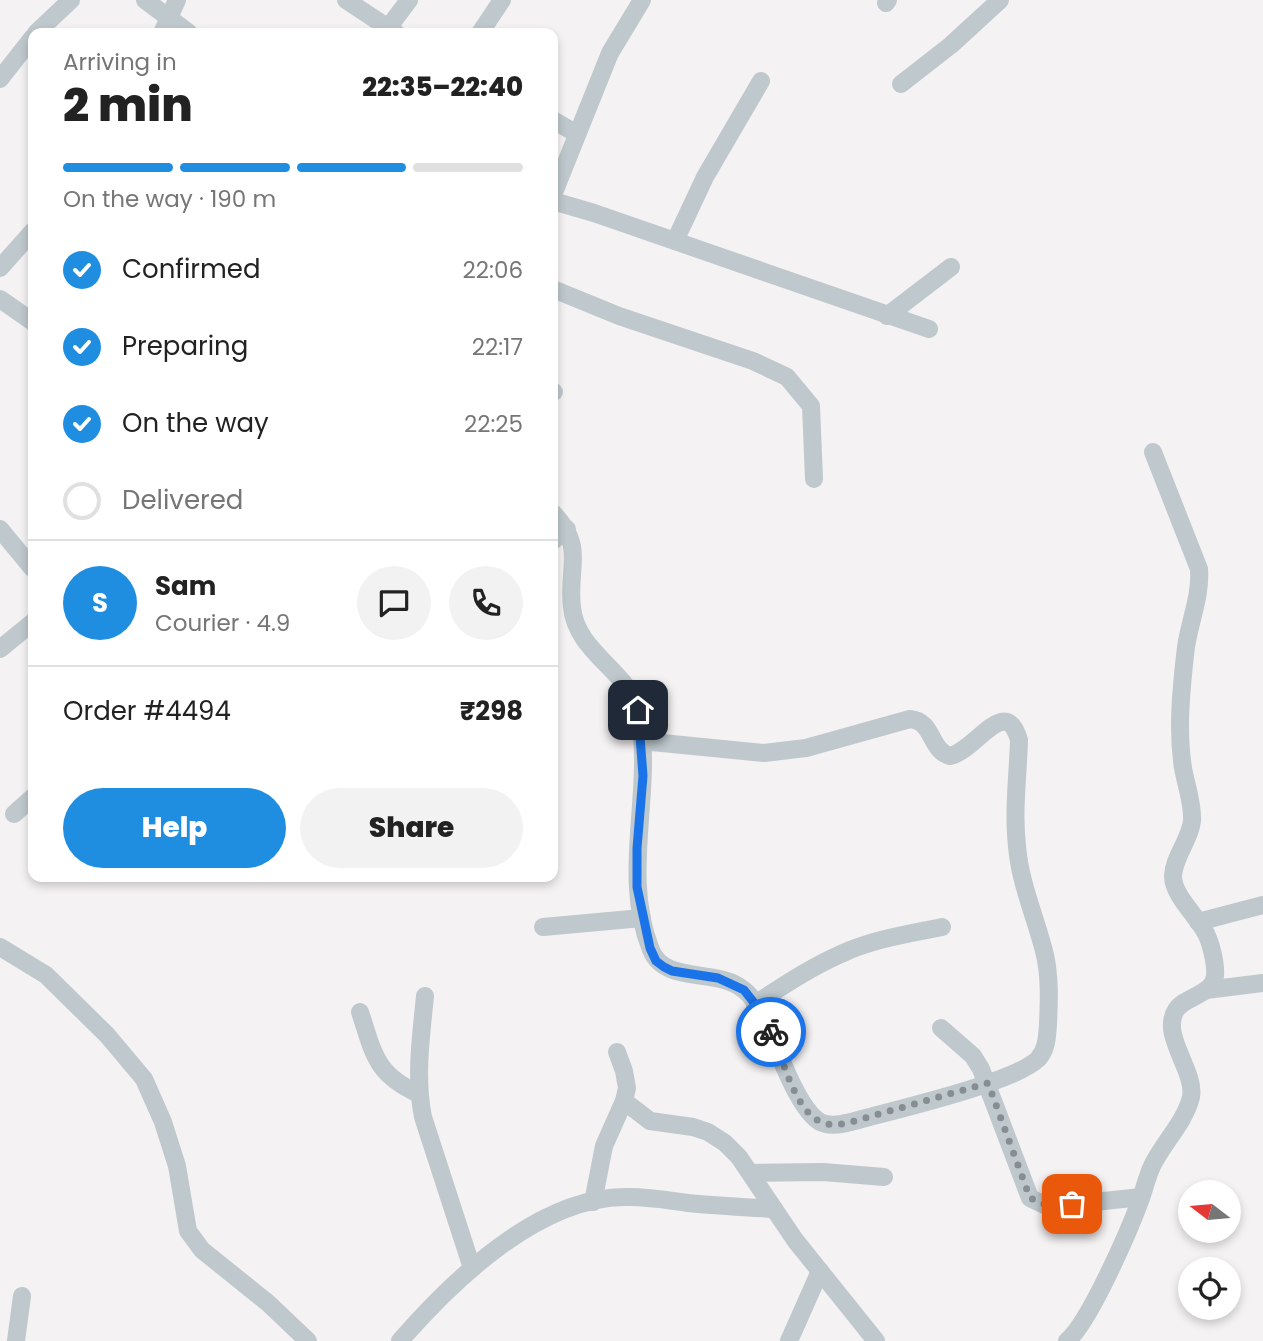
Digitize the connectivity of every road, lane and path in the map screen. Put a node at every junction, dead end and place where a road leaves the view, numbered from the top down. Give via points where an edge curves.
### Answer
1 (71, 0) edge
2 (145, 0) edge
3 (177, 0) edge
4 (346, 0) edge
5 (409, 0) edge
6 (502, 0) edge
7 (642, 0) edge
8 (1000, 0) edge
9 (165, 26) edge
10 (42, 28) edge
11 (388, 28) edge
12 (394, 28) edge
13 (483, 28) edge
14 (28, 44) edge
15 (0, 79) edge
16 (761, 81) dead end
17 (901, 84) dead end
18 (558, 123) edge
19 (577, 134) junction
20 (558, 182) edge
21 (558, 203) edge
22 (674, 241) junction
23 (27, 252) edge
24 (951, 267) dead end
25 (0, 268) edge
26 (558, 291) edge
27 (0, 299) edge
28 (887, 316) junction
29 (28, 319) edge
30 (929, 330) dead end
31 (1153, 452) dead end
32 (814, 479) dead end
33 (558, 518) edge
34 (0, 529) edge
35 (568, 529) junction
36 (558, 537) edge
37 (28, 563) edge
38 (28, 626) edge
39 (0, 649) edge
40 (642, 741) junction
41 (28, 801) edge
42 (14, 814) dead end
43 (1263, 905) edge
44 (642, 918) junction
45 (1198, 922) junction
46 (942, 926) dead end
47 (542, 927) dead end
48 (0, 947) edge
49 (1263, 983) edge
50 (1206, 990) junction
51 (425, 996) dead end
52 (755, 1004) junction
53 (360, 1012) dead end
54 (941, 1028) dead end
55 (617, 1052) dead end
56 (988, 1083) junction
57 (419, 1094) junction
58 (624, 1101) junction
59 (750, 1173) junction
60 (884, 1177) dead end
61 (1142, 1197) junction
62 (593, 1202) junction
63 (774, 1209) junction
64 (472, 1268) junction
65 (820, 1271) junction
66 (22, 1296) dead end
67 (16, 1341) edge
68 (308, 1341) edge
69 (400, 1341) edge
70 (789, 1341) edge
71 (876, 1341) edge
72 (1067, 1341) edge

1 - 10 street
2 - 9 street
3 - 9 street
4 - 11 street
5 - 12 street
6 - 13 street
7 - 19 street via 610,53
8 - 17 street
14 - 15 street
16 - 22 street
18 - 19 street
19 - 20 street
21 - 22 street
22 - 28 street
23 - 25 street
24 - 28 street
26 - 32 street via 787,377 811,406
27 - 29 street
28 - 30 street
31 - 45 street via 1199,569 1200,586 1186,647 1180,726 1192,821 1173,878
33 - 35 street
34 - 37 street
35 - 36 street
35 - 40 street via 573,547 572,607 579,632 624,685 638,710
38 - 39 street
40 - 44 street via 637,887
40 - 56 street via 764,753 806,748 910,719 927,727 939,751 950,756 966,749 995,722 1010,722 1018,740 1017,845 1024,889 1044,954 1049,1010 1046,1045 1038,1059
41 - 42 street
43 - 45 street
44 - 47 street
44 - 52 street via 656,961 672,971 718,978 744,990
45 - 50 street via 1211,949 1215,976
46 - 52 street via 842,953
48 - 68 street via 46,975 144,1079 177,1166 188,1231 201,1250
49 - 50 street
50 - 61 street via 1176,1010 1176,1046 1191,1083 1191,1096 1152,1167
51 - 57 street
52 - 56 street via 797,1096 822,1123 851,1122
53 - 57 street via 384,1072
54 - 56 street via 973,1056
55 - 58 street via 624,1071
56 - 61 street via 1030,1198 1049,1206
57 - 64 street
58 - 59 street via 650,1121 708,1132 725,1143
58 - 62 street via 604,1146
59 - 60 street
59 - 63 street
61 - 72 street via 1096,1297 1077,1333
62 - 63 street via 623,1196
62 - 64 street via 532,1225
63 - 65 street
64 - 69 street
65 - 70 street
65 - 71 street
66 - 67 street

